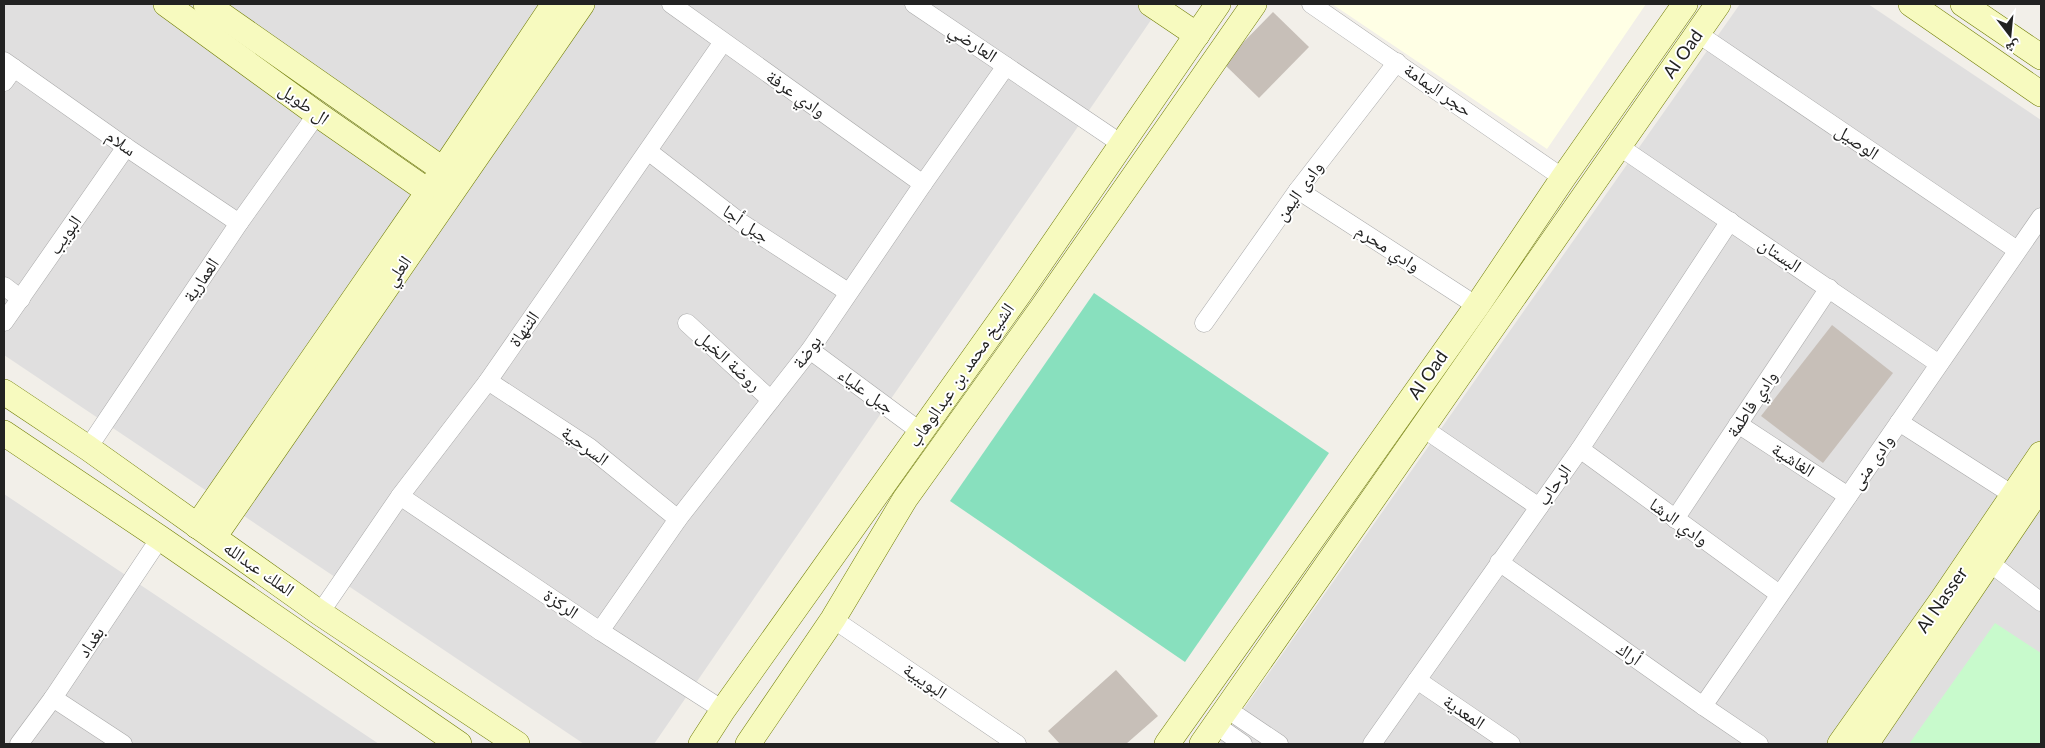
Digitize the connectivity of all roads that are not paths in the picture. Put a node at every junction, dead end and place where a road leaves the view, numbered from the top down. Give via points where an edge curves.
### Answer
1 (166, 4) edge
2 (206, 4) edge
3 (554, 4) edge
4 (582, 4) edge
5 (671, 4) edge
6 (914, 4) edge
7 (1151, 4) edge
8 (1254, 4) edge
9 (1312, 4) edge
10 (1685, 4) edge
11 (1718, 4) edge
12 (1911, 4) edge
13 (1963, 4) edge
14 (1209, 7) edge
15 (1698, 34) junction
16 (1197, 35) junction
17 (723, 42) junction
18 (2041, 57) edge
19 (1397, 62) junction
20 (1006, 66) junction
21 (7, 70) edge
22 (2041, 94) edge
23 (317, 114) junction
24 (1123, 145) junction
25 (126, 147) junction
26 (1620, 147) junction
27 (648, 151) junction
28 (451, 175) junction
29 (1563, 178) junction
30 (923, 184) junction
31 (1298, 190) junction
32 (436, 197) junction
33 (2041, 217) edge
34 (1730, 221) junction
35 (240, 223) junction
36 (2017, 250) junction
37 (1047, 253) junction
38 (1070, 268) junction
39 (4, 286) edge
40 (1829, 288) junction
41 (848, 292) junction
42 (21, 299) junction
43 (1477, 306) junction
44 (4, 322) edge
45 (687, 322) dead end
46 (1204, 323) dead end
47 (810, 350) junction
48 (1939, 364) junction
49 (488, 381) junction
50 (4, 392) edge
51 (771, 400) junction
52 (1899, 422) junction
53 (1738, 424) junction
54 (1423, 428) junction
55 (922, 432) junction
56 (4, 433) edge
57 (88, 448) junction
58 (1580, 449) junction
59 (2041, 454) edge
60 (2041, 486) edge
61 (2014, 495) junction
62 (400, 496) junction
63 (1848, 496) junction
64 (1538, 507) junction
65 (678, 518) junction
66 (1675, 519) junction
67 (206, 531) junction
68 (160, 538) junction
69 (1982, 556) junction
70 (1500, 562) junction
71 (1779, 594) junction
72 (2041, 602) edge
73 (320, 613) junction
74 (833, 619) junction
75 (600, 631) junction
76 (1417, 680) junction
77 (53, 698) junction
78 (1703, 706) junction
79 (723, 710) junction
80 (1215, 726) edge
81 (19, 744) edge
82 (123, 744) edge
83 (459, 744) edge
84 (517, 744) edge
85 (701, 744) edge
86 (748, 744) edge
87 (1017, 744) edge
88 (1167, 744) edge
89 (1244, 744) edge
90 (1279, 744) edge
91 (1372, 744) edge
92 (1511, 744) edge
93 (1760, 744) edge
94 (1840, 744) edge
95 (1866, 744) edge

1 - 23 street, ال طويل
2 - 28 street, ال طويل
3 - 28 street, العلي
4 - 28 street, العلي
5 - 17 street, وادي عرفة
6 - 20 street, العارضي
7 - 16 street
8 - 38 street, الشيخ محمد بن عبدالوهاب
9 - 19 street, حجر اليمامة
10 - 29 street, Al Oad
11 - 15 street, Al Oad
12 - 22 street
13 - 18 street
14 - 16 street, الشيخ محمد بن عبدالوهاب
15 - 26 street, Al Oad
15 - 36 street, الوصيل
16 - 24 street, الشيخ محمد بن عبدالوهاب
17 - 27 street, التنهاة
17 - 30 street, وادي عرفة
19 - 29 street, حجر اليمامة
19 - 31 street, وادى اليمن
20 - 24 street, العارضي
20 - 30 street, بوضة
21 - 25 street, سلام
23 - 32 street, ال طويل
23 - 35 street, العمارية
24 - 37 street, الشيخ محمد بن عبدالوهاب
25 - 35 street, سلام
25 - 42 street, البويب
26 - 34 street, البستان
26 - 54 street, Al Oad
27 - 41 street, جبل أجا via 740,222
27 - 49 street, التنهاة
28 - 32 street, العلي
29 - 43 street, Al Oad
30 - 41 street, بوضة
31 - 43 street, وادي محرم
31 - 46 street, وادى اليمن
32 - 67 street, العلي
33 - 36 street, وادى منى
34 - 40 street, البستان
34 - 58 street, الرحاب
35 - 57 street, العمارية
36 - 48 street, وادى منى
37 - 38 street
37 - 55 street, الشيخ محمد بن عبدالوهاب
38 - 74 street, الشيخ محمد بن عبدالوهاب via 905,499
39 - 42 street
40 - 48 street, البستان
40 - 53 street, وادي فاطمة
41 - 47 street, بوضة
42 - 44 street, البويب
43 - 88 street, Al Oad
45 - 51 street, روضة الخيل
47 - 51 street, بوضة
47 - 55 street, جبل علياء
48 - 52 street, وادى منى
49 - 62 street, التنهاة
49 - 65 street, السرحية via 589,447
50 - 57 street, الملك عبدالله
51 - 65 street, بوضة
52 - 61 street
52 - 63 street, وادى منى
53 - 63 street, الغاشية
53 - 66 street, وادي فاطمة
54 - 64 street
54 - 80 street, Al Oad
55 - 79 street, الشيخ محمد بن عبدالوهاب
56 - 68 street, الملك عبدالله
57 - 67 street, الملك عبدالله
58 - 64 street, الرحاب
58 - 66 street, وادي الرشا
59 - 61 street, Al Nasser
60 - 69 street, Al Nasser
61 - 69 street, Al Nasser
62 - 73 street, التنهاة
62 - 75 street, الركزة
63 - 71 street, وادى منى
64 - 70 street, الرحاب
65 - 75 street, بوضة
66 - 71 street, وادي الرشا
67 - 73 street, الملك عبدالله
68 - 77 street, بغداد
68 - 83 street, الملك عبدالله
69 - 72 street
69 - 94 street, Al Nasser
69 - 95 street, Al Nasser
70 - 76 street, الرحاب
70 - 78 street, أراك
71 - 78 street, وادى منى
73 - 84 street, الملك عبدالله
74 - 86 street, الشيخ محمد بن عبدالوهاب
74 - 87 street, البويبية
75 - 79 street, الركزة
76 - 91 street, الرحاب
76 - 92 street, المعدية
77 - 81 street, بغداد
77 - 82 street
78 - 93 street, أراك
79 - 85 street, الشيخ محمد بن عبدالوهاب
80 - 89 street
80 - 90 street

